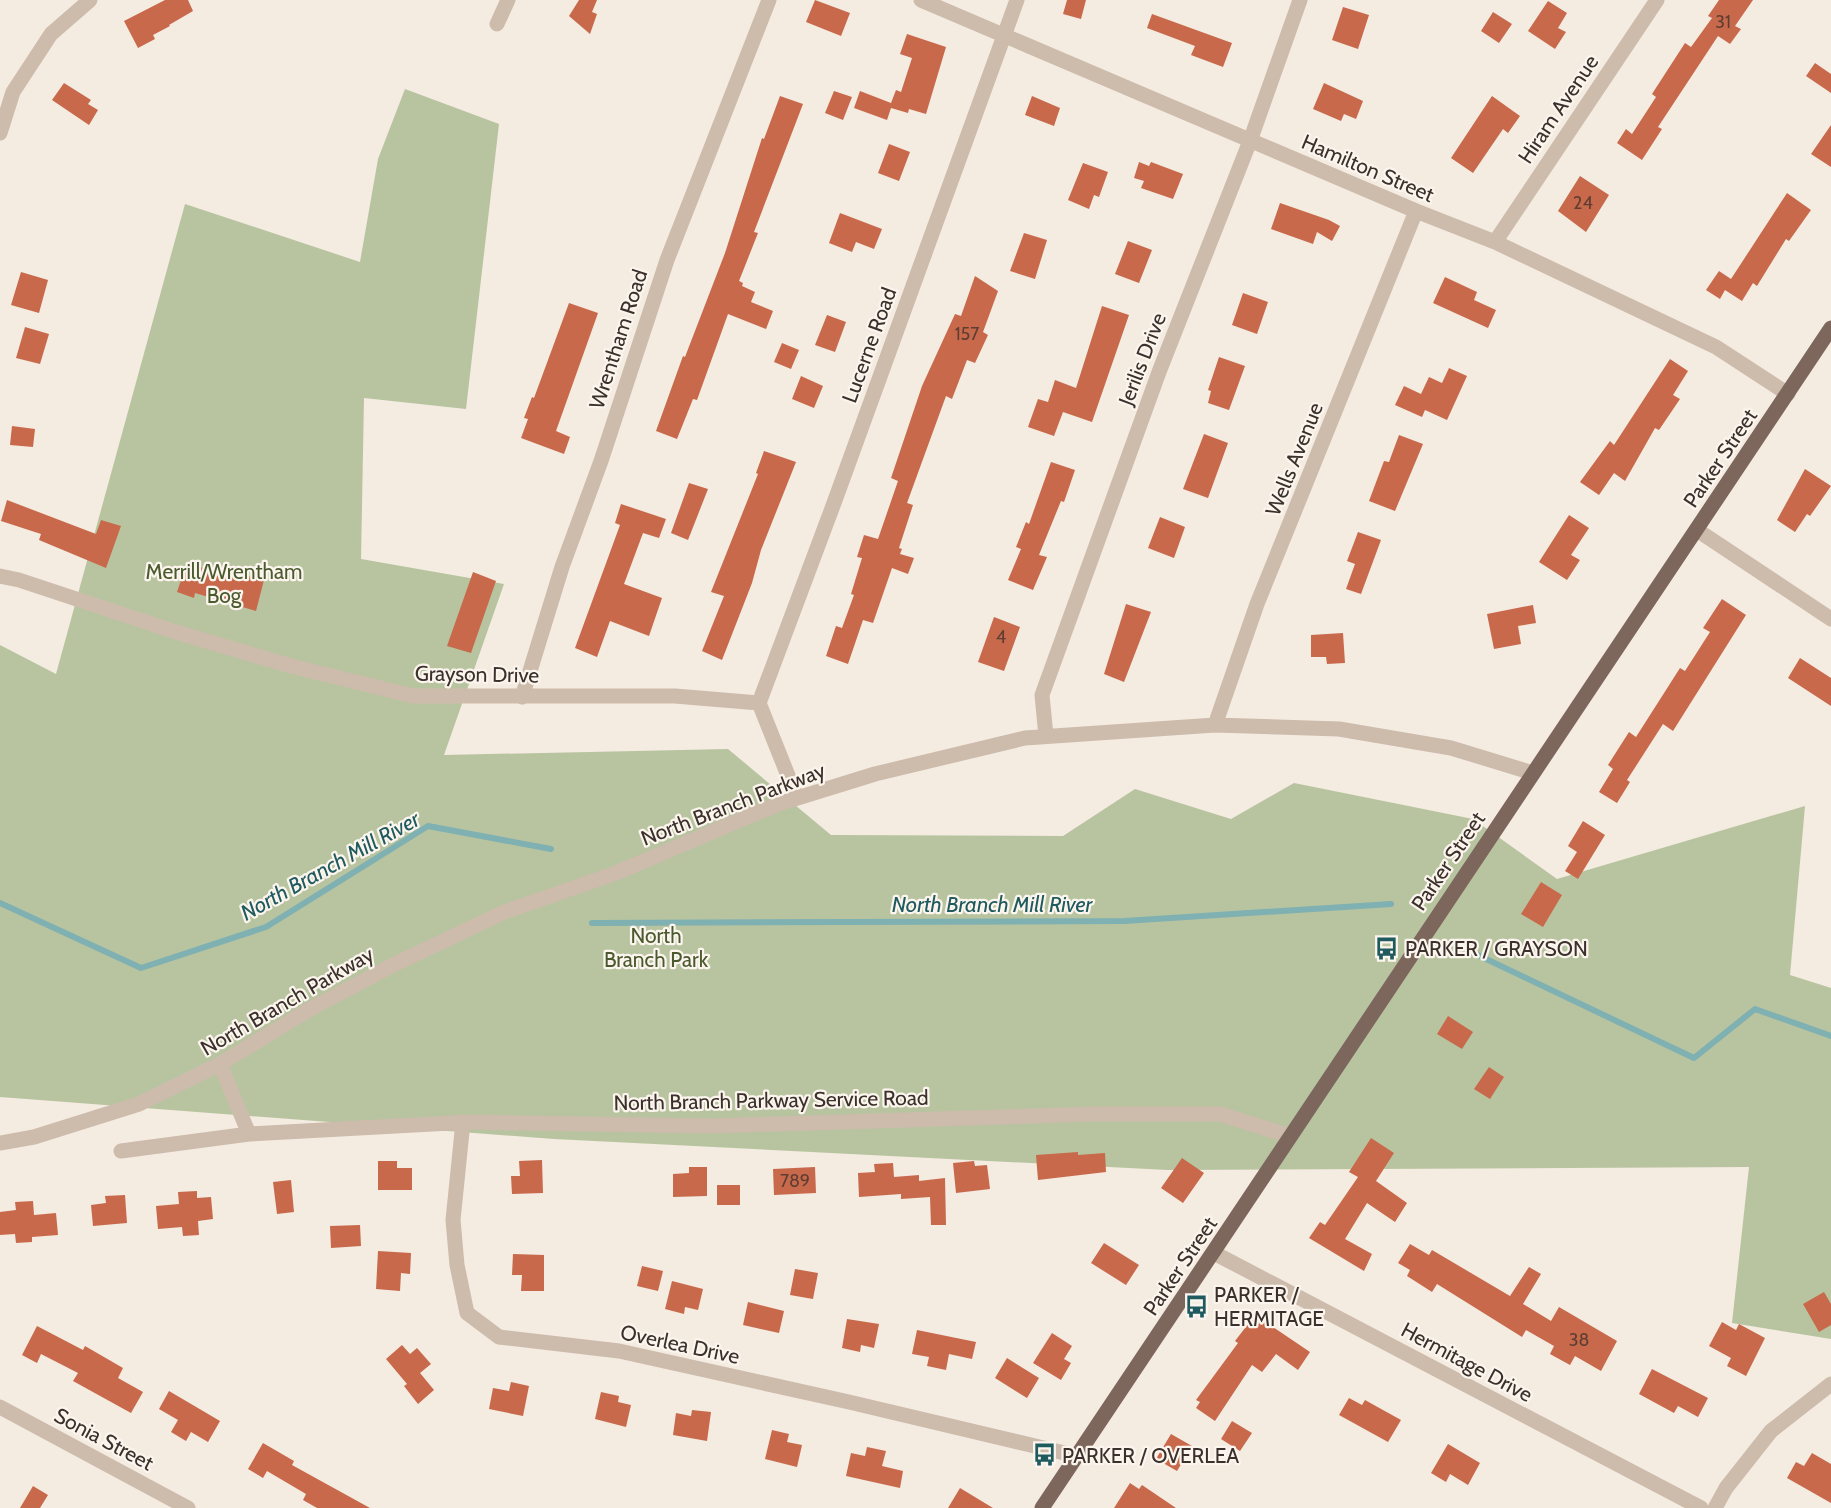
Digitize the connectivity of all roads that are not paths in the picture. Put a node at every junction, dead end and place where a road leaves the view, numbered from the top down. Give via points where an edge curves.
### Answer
1 (90, 0) edge
2 (508, 0) edge
3 (769, 0) edge
4 (921, 0) edge
5 (1017, 0) edge
6 (1300, 0) edge
7 (1657, 0) edge
8 (497, 24) dead end
9 (1005, 34) junction
10 (0, 133) edge
11 (1250, 141) junction
12 (1416, 211) junction
13 (1495, 242) junction
14 (1831, 328) edge
15 (1788, 394) junction
16 (1697, 530) junction
17 (0, 576) edge
18 (1831, 619) edge
19 (522, 697) junction
20 (759, 703) junction
21 (1215, 725) junction
22 (1046, 736) junction
23 (1533, 772) junction
24 (797, 798) junction
25 (220, 1064) junction
26 (463, 1122) junction
27 (249, 1134) junction
28 (1290, 1136) junction
29 (0, 1143) edge
30 (121, 1151) dead end
31 (1214, 1253) junction
32 (1831, 1384) edge
33 (0, 1407) edge
34 (1077, 1456) junction
35 (188, 1508) edge
36 (1042, 1508) edge
37 (1701, 1508) edge
38 (1715, 1508) edge

1 - 10 street via 51,34 13,92
2 - 8 street
3 - 19 street, Wrentham Road via 667,260
4 - 9 street, Hamilton Street
5 - 9 street, Lucerne Road
6 - 11 street, Jerilis Drive
7 - 13 street, Hiram Avenue
9 - 11 street, Hamilton Street
9 - 20 street, Lucerne Road
11 - 12 street, Hamilton Street
11 - 22 street, Jerilis Drive via 1158,372 1042,695
12 - 13 street, Hamilton Street
12 - 21 street, Wells Avenue via 1257,604
13 - 15 street, Hamilton Street via 1716,347
14 - 15 main road, Parker Street
15 - 16 main road, Parker Street
16 - 18 street
16 - 23 main road, Parker Street
17 - 19 street, Grayson Drive via 291,666 414,696
19 - 20 street, Grayson Drive via 675,696
20 - 24 street
21 - 22 street, North Branch Parkway
21 - 23 street, North Branch Parkway via 1339,729 1451,748
22 - 24 street, North Branch Parkway via 875,774
23 - 28 main road, Parker Street
24 - 25 street, North Branch Parkway via 616,873 502,913 312,1008
25 - 27 street
25 - 29 street, North Branch Parkway via 139,1104 38,1136
26 - 27 street, North Branch Parkway Service Road
26 - 28 street, North Branch Parkway Service Road via 712,1126 1220,1114
26 - 34 street, Overlea Drive via 453,1220 457,1265 466,1313 499,1337 619,1351
27 - 30 street, North Branch Parkway Service Road
28 - 31 main road, Parker Street
31 - 34 main road, Parker Street
31 - 37 street, Hermitage Drive
32 - 38 street via 1771,1431
33 - 35 street, Sonia Street
34 - 36 main road, Parker Street

